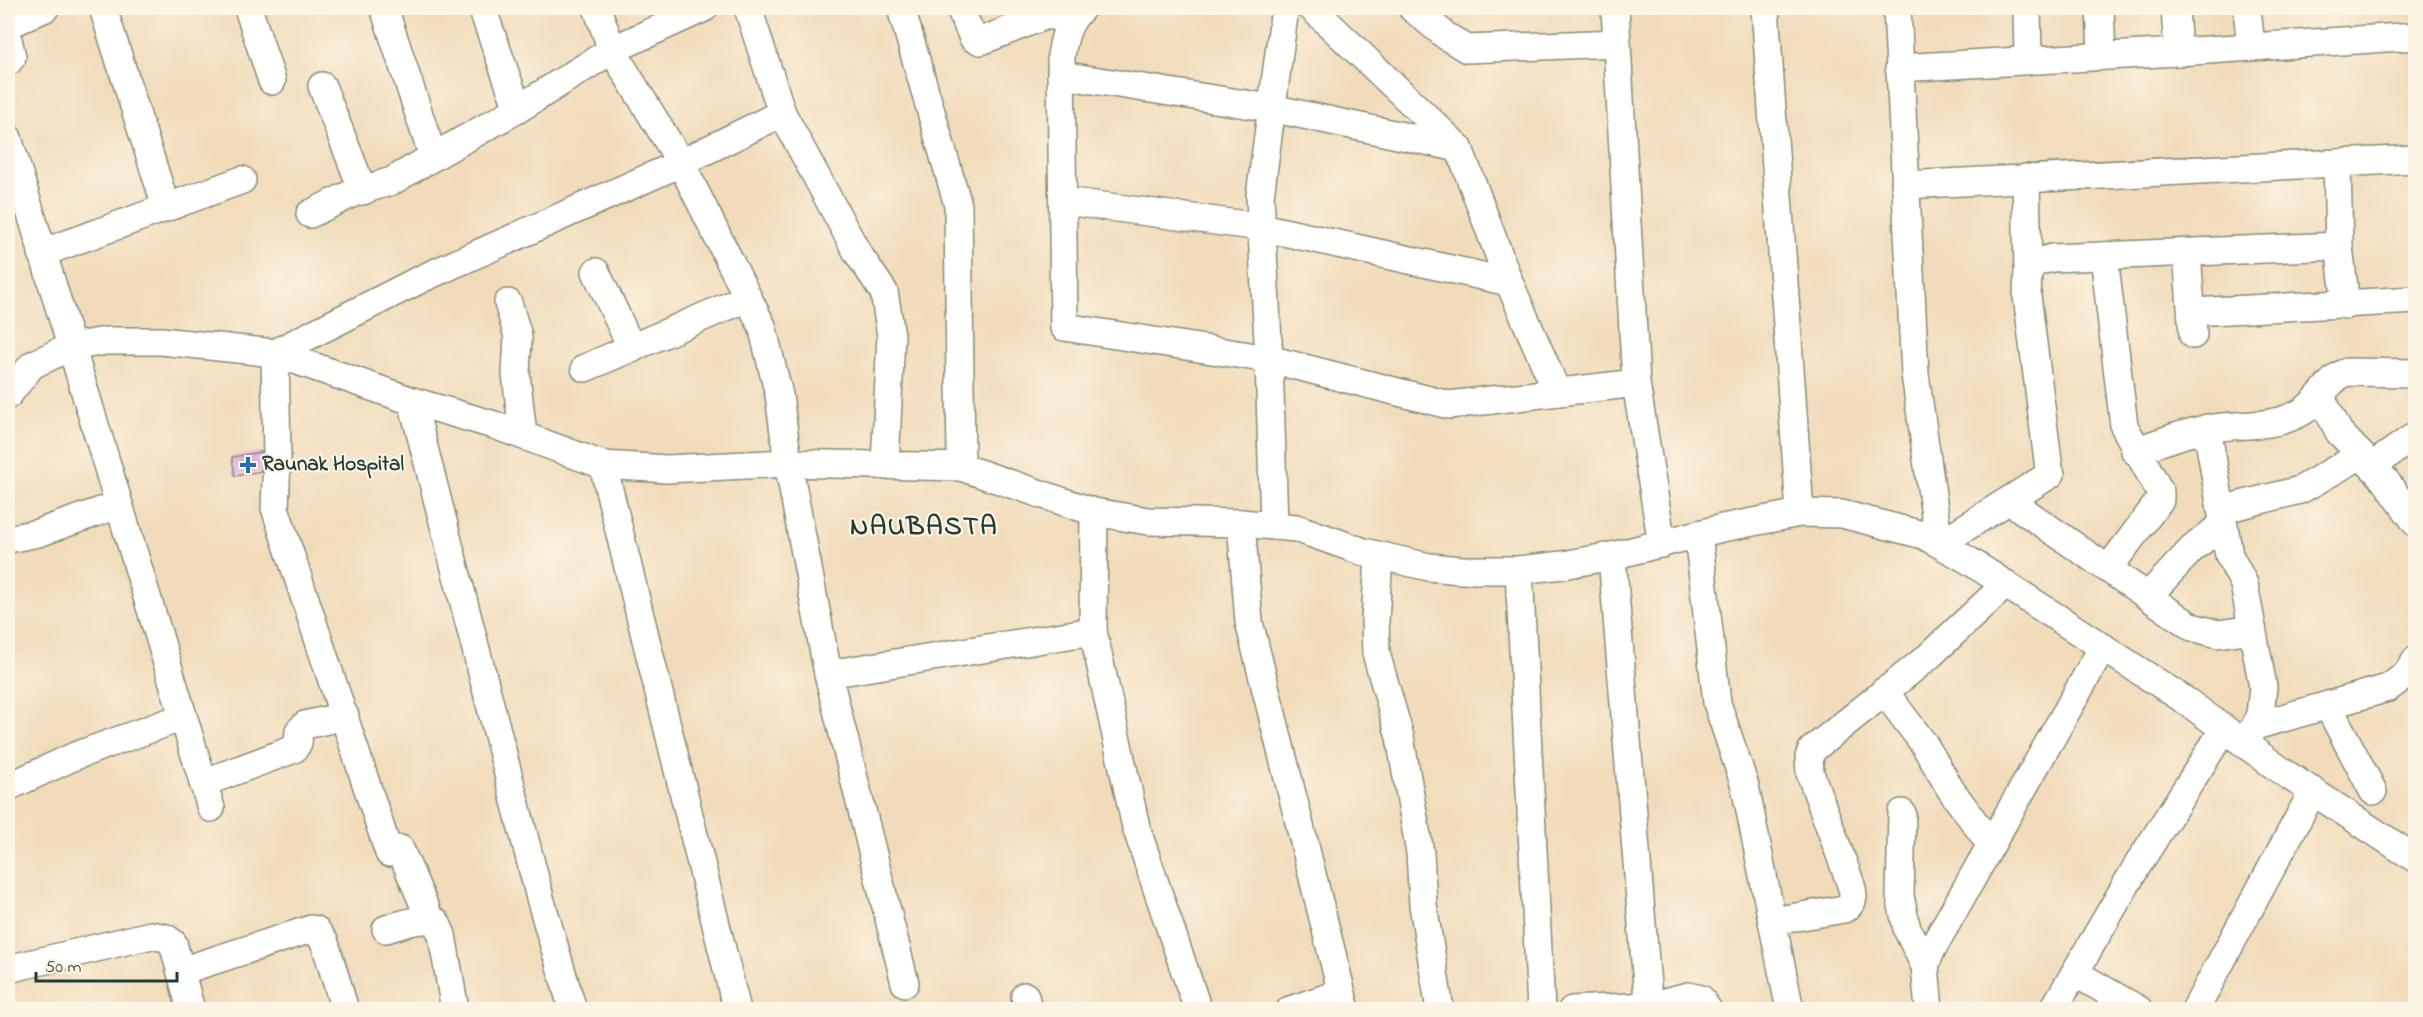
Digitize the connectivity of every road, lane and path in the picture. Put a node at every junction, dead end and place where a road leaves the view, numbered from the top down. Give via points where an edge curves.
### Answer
1 (45, 8) edge
2 (103, 8) edge
3 (248, 8) edge
4 (384, 8) edge
5 (482, 8) edge
6 (597, 8) edge
7 (704, 8) edge
8 (748, 8) edge
9 (901, 8) edge
10 (960, 8) edge
11 (1285, 8) edge
12 (1312, 8) edge
13 (1412, 8) edge
14 (1615, 8) edge
15 (1765, 8) edge
16 (1897, 8) edge
17 (2027, 8) edge
18 (2100, 8) edge
19 (2175, 8) edge
20 (2247, 8) edge
21 (1076, 14) edge
22 (8, 25) edge
23 (2415, 36) edge
24 (8, 39) edge
25 (1617, 43) junction
26 (2250, 47) junction
27 (612, 50) junction
28 (2178, 52) junction
29 (2102, 56) junction
30 (2028, 60) junction
31 (8, 62) edge
32 (1899, 68) junction
33 (1061, 75) junction
34 (272, 81) dead end
35 (322, 86) dead end
36 (1271, 108) junction
37 (518, 109) junction
38 (782, 113) junction
39 (8, 138) edge
40 (1459, 148) junction
41 (433, 157) junction
42 (2415, 159) edge
43 (681, 163) junction
44 (2337, 163) junction
45 (2025, 178) junction
46 (242, 180) dead end
47 (1905, 185) junction
48 (363, 191) junction
49 (1064, 201) junction
50 (166, 207) junction
51 (310, 214) dead end
52 (1261, 227) junction
53 (2339, 246) junction
54 (42, 253) junction
55 (2187, 253) junction
56 (2104, 256) junction
57 (596, 272) dead end
58 (2028, 272) junction
59 (1509, 282) junction
60 (747, 298) junction
61 (2415, 300) edge
62 (508, 303) dead end
63 (2346, 305) junction
64 (70, 346) junction
65 (632, 349) junction
66 (275, 353) junction
67 (1269, 360) junction
68 (585, 368) dead end
69 (2415, 373) edge
70 (1636, 383) junction
71 (1557, 392) junction
72 (8, 395) edge
73 (2320, 395) junction
74 (412, 401) junction
75 (2207, 428) junction
76 (523, 435) junction
77 (2415, 435) edge
78 (2136, 451) junction
79 (2367, 460) junction
80 (788, 463) junction
81 (603, 465) junction
82 (885, 466) junction
83 (961, 467) junction
84 (2014, 504) dead end
85 (118, 505) junction
86 (1094, 512) junction
87 (1800, 513) junction
88 (2222, 517) junction
89 (1241, 523) junction
90 (2415, 523) edge
91 (1274, 526) junction
92 (1698, 534) junction
93 (8, 539) edge
94 (1662, 543) junction
95 (1939, 543) junction
96 (1379, 555) junction
97 (1612, 556) junction
98 (2108, 569) junction
99 (1518, 570) junction
100 (2006, 584) junction
101 (2148, 596) junction
102 (2253, 629) junction
103 (1093, 631) junction
104 (2103, 647) junction
105 (2415, 660) edge
106 (828, 674) junction
107 (1884, 691) junction
108 (2328, 706) junction
109 (345, 716) junction
110 (183, 717) junction
111 (2241, 733) junction
112 (8, 787) edge
113 (2313, 791) junction
114 (2373, 791) dead end
115 (1902, 813) dead end
116 (1991, 845) junction
117 (2415, 859) edge
118 (430, 920) junction
119 (1772, 921) junction
120 (386, 929) dead end
121 (1925, 966) junction
122 (8, 969) edge
123 (181, 971) junction
124 (2074, 973) junction
125 (905, 983) dead end
126 (1344, 1001) edge
127 (1648, 1008) edge
128 (191, 1010) edge
129 (345, 1010) edge
130 (455, 1010) edge
131 (573, 1010) edge
132 (737, 1010) edge
133 (1198, 1010) edge
134 (1290, 1010) edge
135 (1440, 1010) edge
136 (1541, 1010) edge
137 (1572, 1010) edge
138 (1708, 1010) edge
139 (1790, 1010) edge
140 (1929, 1010) edge
141 (2053, 1010) edge
142 (2139, 1010) edge
143 (2195, 1010) edge

1 - 22 street
2 - 50 street
3 - 34 street
4 - 41 street
5 - 37 street
6 - 27 street
7 - 27 street
8 - 38 street
9 - 83 street via 958,205
10 - 21 street via 973,38 981,41 1047,15
11 - 36 street
12 - 40 street
13 - 25 street via 1467,49
14 - 25 street
15 - 87 street
16 - 32 street
17 - 30 street
18 - 29 street
19 - 28 street
20 - 26 street
21 - 33 street via 1064,35
23 - 26 street
24 - 31 street via 12,57
25 - 70 street
26 - 28 street
27 - 37 street
27 - 43 street
28 - 29 street
29 - 30 street
30 - 32 street
32 - 47 street
33 - 36 street
33 - 49 street
35 - 48 street
36 - 40 street
36 - 52 street via 1260,196
37 - 41 street
38 - 43 street
38 - 82 street via 856,252 884,292 891,335
39 - 54 street
40 - 59 street
41 - 48 street via 392,181
42 - 44 street
43 - 60 street
43 - 66 street via 421,279
44 - 45 street
44 - 53 street
45 - 47 street
45 - 58 street
46 - 50 street
47 - 95 street via 1915,374
48 - 51 street
49 - 52 street
49 - 67 street via 1064,327
50 - 54 street
52 - 59 street
52 - 67 street
53 - 55 street
53 - 63 street
54 - 64 street
55 - 56 street
55 - 63 street via 2192,323
56 - 58 street via 2052,258 2034,263
56 - 78 street via 2121,413
57 - 65 street
58 - 95 street via 2027,296 2050,472
59 - 71 street
60 - 65 street
60 - 80 street via 762,326 779,395
61 - 63 street
62 - 76 street via 518,336 516,374
64 - 66 street via 160,341
64 - 72 street via 32,365
64 - 85 street
65 - 68 street
66 - 74 street
66 - 109 street via 275,508
67 - 71 street via 1449,405
67 - 91 street
69 - 73 street via 2346,372
70 - 71 street
70 - 94 street
73 - 75 street via 2299,414 2276,422
73 - 79 street via 2340,432
74 - 76 street
74 - 131 street via 540,898
75 - 78 street
75 - 88 street
76 - 81 street
77 - 79 street
78 - 98 street via 2160,492 2160,500
79 - 88 street via 2300,490
79 - 90 street
80 - 81 street via 667,469
80 - 82 street
80 - 106 street
81 - 132 street
82 - 83 street
83 - 86 street
84 - 98 street
85 - 93 street via 38,533
85 - 110 street
86 - 89 street via 1148,521
86 - 103 street
87 - 92 street
87 - 95 street via 1852,516 1901,528
88 - 101 street
88 - 102 street via 2229,555 2244,584
89 - 91 street
89 - 126 street via 1249,622
91 - 96 street via 1296,528
92 - 94 street
92 - 119 street via 1717,703 1745,786
94 - 97 street
95 - 100 street
96 - 99 street via 1430,567
96 - 135 street via 1376,653 1400,737
97 - 99 street
97 - 127 street
98 - 101 street
99 - 136 street
100 - 104 street
100 - 107 street via 1928,657
101 - 102 street via 2201,632
102 - 111 street via 2263,701
103 - 106 street
103 - 133 street via 1136,827
104 - 111 street
104 - 116 street
105 - 108 street via 2406,675 2388,688
106 - 125 street
107 - 116 street
107 - 119 street via 1824,738 1809,757 1810,773 1852,889 1852,902 1844,909
108 - 111 street
108 - 114 street
109 - 110 street via 302,727 297,747 207,795
109 - 118 street via 395,851
110 - 112 street via 75,756
111 - 113 street
111 - 124 street via 2137,866
113 - 117 street
113 - 143 street
115 - 121 street via 1900,897 1907,929
116 - 121 street
118 - 120 street
118 - 130 street via 436,922 442,935
119 - 139 street
121 - 140 street
122 - 123 street via 151,935 173,943
123 - 128 street
123 - 129 street via 316,930 325,943
124 - 141 street
124 - 142 street
126 - 134 street
127 - 137 street
127 - 138 street via 1689,996 1701,999

